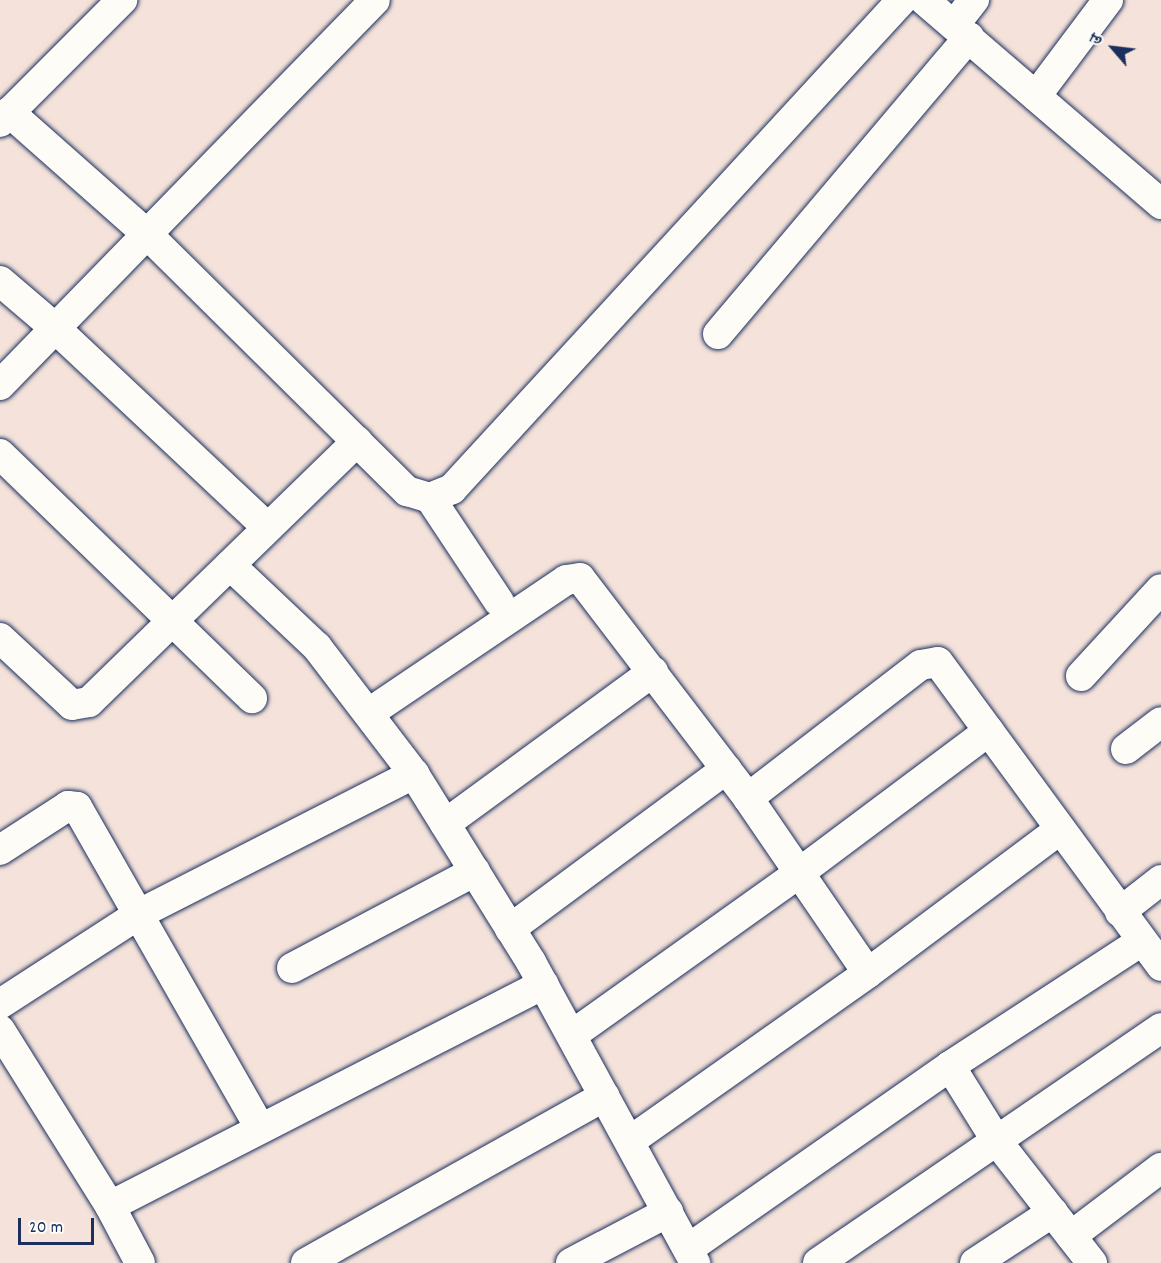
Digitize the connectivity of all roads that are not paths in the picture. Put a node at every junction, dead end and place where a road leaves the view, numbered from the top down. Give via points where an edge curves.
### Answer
1 (122, 0) edge
2 (375, 0) edge
3 (902, 0) edge
4 (924, 0) edge
5 (974, 0) edge
6 (1108, 0) edge
7 (962, 30) junction
8 (1036, 96) junction
9 (4, 117) edge
10 (1161, 204) edge
11 (147, 234) junction
12 (0, 281) edge
13 (55, 328) junction
14 (718, 333) dead end
15 (0, 385) edge
16 (357, 441) junction
17 (0, 454) edge
18 (430, 498) junction
19 (267, 528) junction
20 (230, 565) junction
21 (1161, 589) edge
22 (499, 602) dead end
23 (174, 623) junction
24 (0, 638) edge
25 (653, 672) junction
26 (1080, 676) dead end
27 (252, 698) dead end
28 (369, 713) junction
29 (1161, 722) edge
30 (989, 730) junction
31 (1126, 749) dead end
32 (726, 769) junction
33 (414, 774) junction
34 (748, 798) junction
35 (445, 824) junction
36 (1058, 831) junction
37 (0, 850) edge
38 (474, 871) junction
39 (799, 873) junction
40 (1161, 880) edge
41 (1120, 912) junction
42 (140, 914) junction
43 (510, 929) junction
44 (1142, 941) junction
45 (1161, 966) edge
46 (292, 968) dead end
47 (868, 973) junction
48 (543, 984) junction
49 (0, 1004) edge
50 (1161, 1028) edge
51 (0, 1030) edge
52 (572, 1035) junction
53 (950, 1066) junction
54 (605, 1096) junction
55 (260, 1128) junction
56 (996, 1140) junction
57 (630, 1141) junction
58 (1161, 1168) edge
59 (110, 1206) junction
60 (668, 1212) junction
61 (1053, 1212) junction
62 (1083, 1255) edge
63 (692, 1256) edge
64 (140, 1263) edge
65 (306, 1263) edge
66 (571, 1263) edge
67 (818, 1263) edge
68 (975, 1263) edge

1 - 9 street
2 - 11 street
3 - 18 street via 452,489
4 - 7 street
5 - 7 street
6 - 8 street
7 - 8 street
7 - 14 street
8 - 10 street
9 - 11 street
11 - 13 street
11 - 16 street
12 - 13 street
13 - 15 street
13 - 19 street
16 - 18 street via 407,491
16 - 19 street
17 - 23 street
18 - 22 street
19 - 20 street
20 - 23 street
20 - 28 street via 317,647
21 - 26 street
23 - 24 street via 80,706 63,699
23 - 27 street
25 - 28 street via 587,584 574,577
25 - 32 street
25 - 35 street
28 - 33 street
29 - 31 street
30 - 34 street via 948,672 930,661
30 - 36 street
30 - 39 street
32 - 34 street
32 - 43 street
33 - 35 street
33 - 42 street
34 - 39 street
35 - 38 street
36 - 41 street
36 - 47 street
37 - 42 street via 68,806 77,807
38 - 43 street
38 - 46 street
39 - 47 street
39 - 52 street
40 - 41 street
41 - 44 street
42 - 49 street
42 - 55 street
43 - 48 street
44 - 45 street
44 - 53 street
47 - 57 street
48 - 52 street
48 - 55 street
50 - 56 street
51 - 59 street
52 - 54 street
53 - 56 street
53 - 63 street
54 - 57 street
54 - 65 street
55 - 59 street
56 - 61 street
56 - 67 street
57 - 60 street
58 - 62 street
59 - 64 street
60 - 63 street
60 - 66 street
61 - 62 street
61 - 68 street

